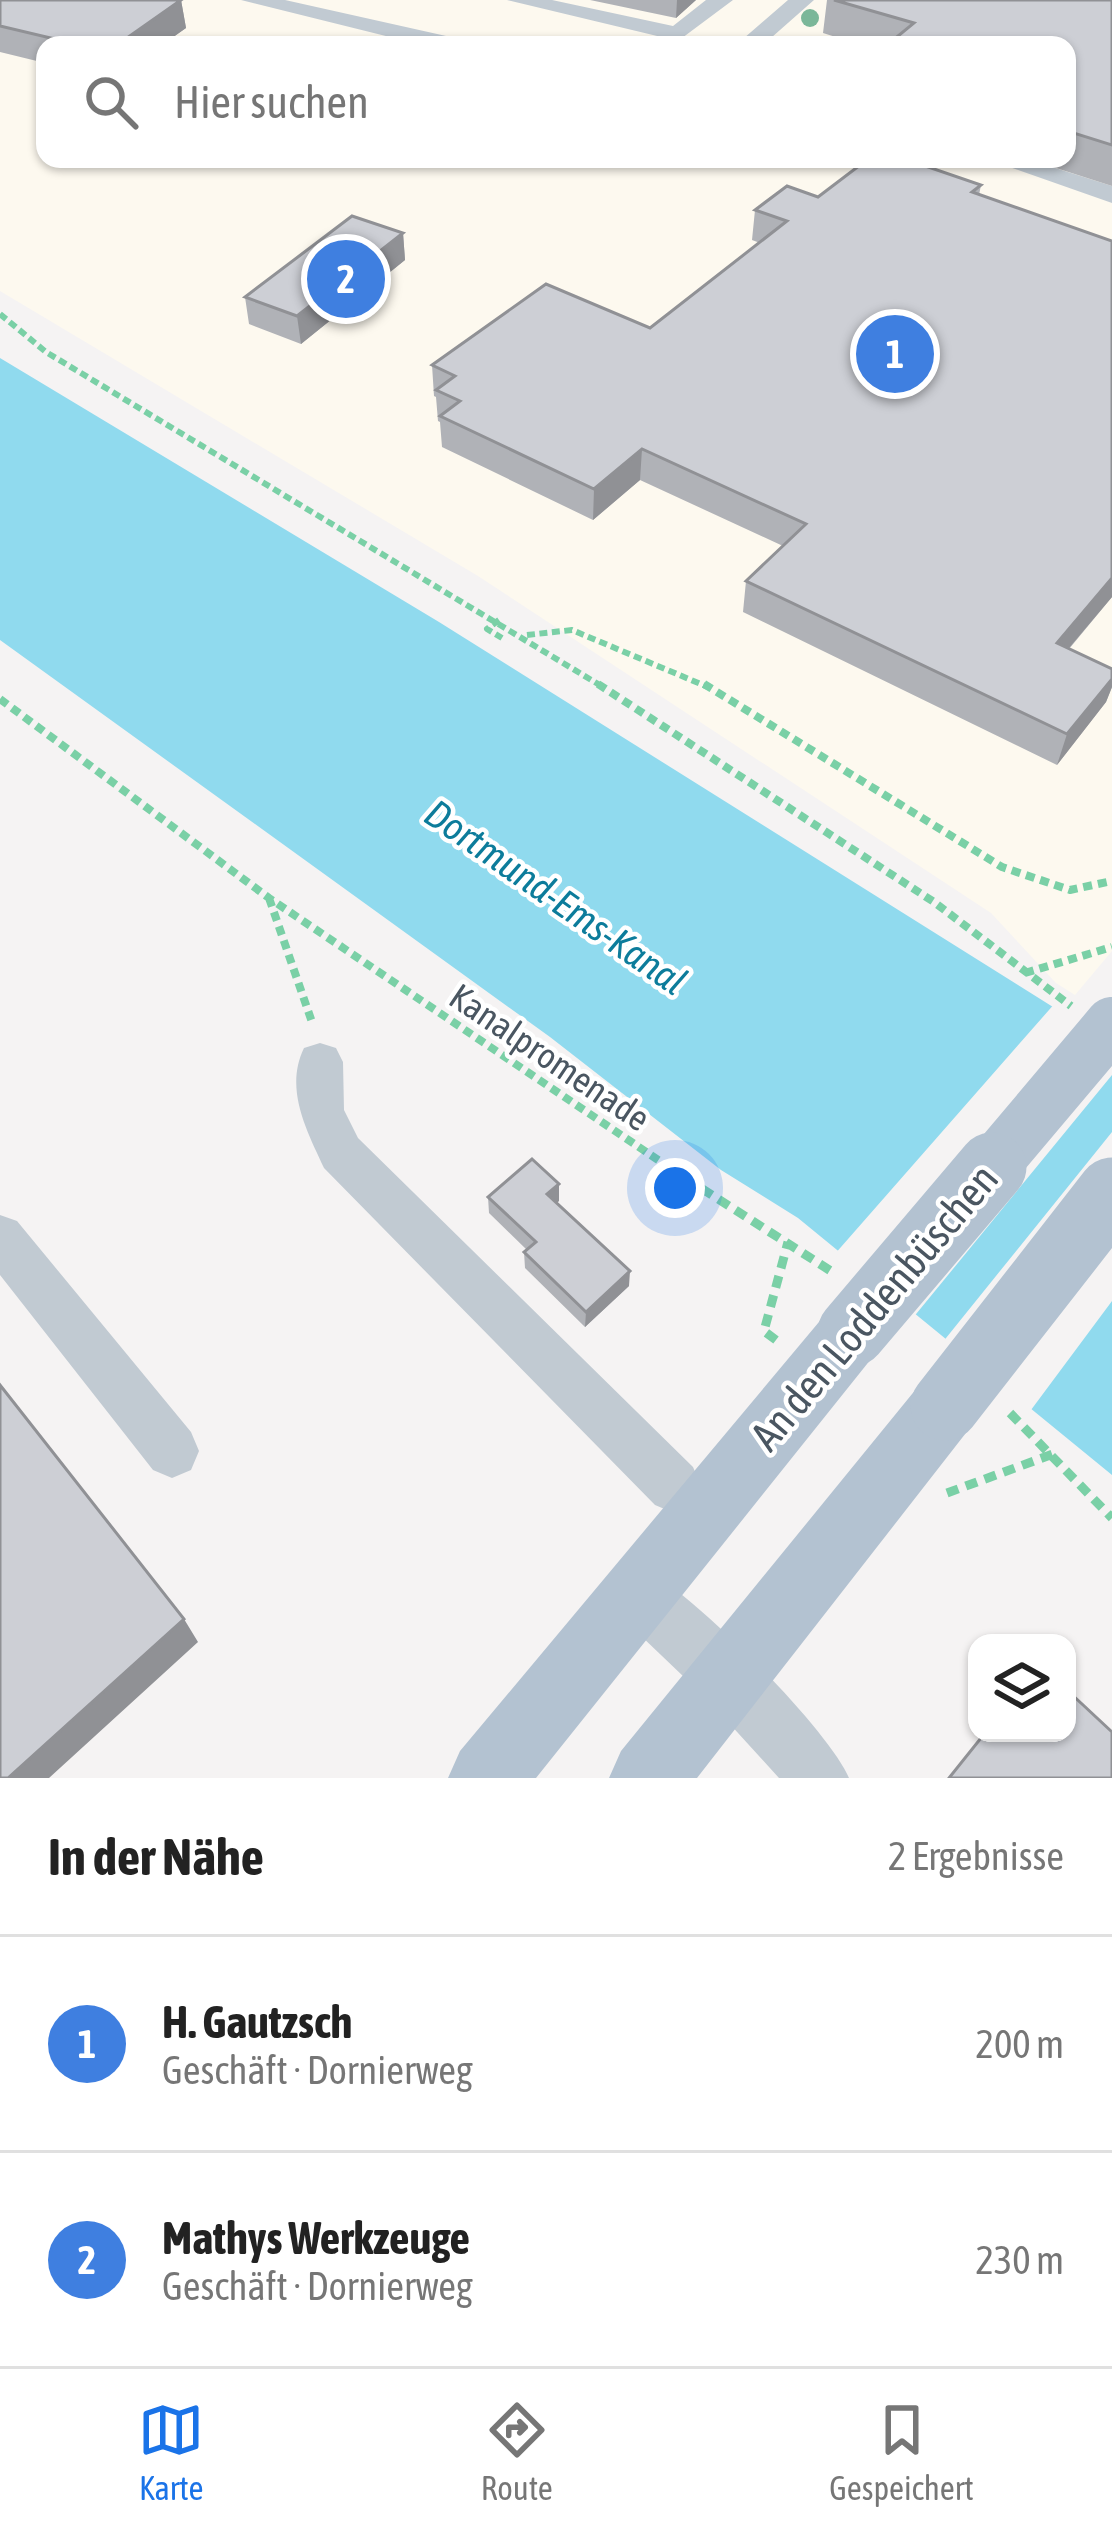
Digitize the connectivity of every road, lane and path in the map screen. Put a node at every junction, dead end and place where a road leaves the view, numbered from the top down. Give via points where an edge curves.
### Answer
1 (253, 0) edge
2 (519, 0) edge
3 (721, 0) edge
4 (802, 0) edge
5 (414, 36) edge
6 (759, 36) edge
7 (1028, 168) edge
8 (1112, 195) edge
9 (0, 314) edge
10 (499, 620) junction
11 (525, 636) junction
12 (502, 638) dead end
13 (0, 700) edge
14 (1112, 881) edge
15 (268, 898) junction
16 (1112, 947) edge
17 (1025, 973) junction
18 (1102, 1021) edge
19 (320, 1062) joint
20 (1112, 1192) edge
21 (0, 1238) edge
22 (788, 1242) junction
23 (851, 1309) junction
24 (764, 1331) dead end
25 (971, 1404) junction
26 (172, 1450) dead end
27 (1053, 1454) junction
28 (674, 1486) dead end
29 (940, 1496) dead end
30 (1112, 1518) edge
31 (637, 1592) junction
32 (728, 1678) junction
33 (487, 1778) edge
34 (649, 1778) edge
35 (819, 1778) edge

1 - 5 street
2 - 3 street via 678,34
4 - 6 street
7 - 8 street
9 - 10 path via 46,352
10 - 11 path
10 - 12 path via 487,629
11 - 14 path via 572,630 691,676 1044,886 1082,893
11 - 17 path via 934,902
13 - 15 path, Kanalpromenade
15 - 19 path via 311,1013
15 - 22 path, Kanalpromenade
16 - 17 path
17 - 18 path
18 - 23 main road, An den Loddenbüschen, bridge
19 - 28 street via 321,1110 341,1153
20 - 25 main road, bridge
21 - 26 street
22 - 23 path, Kanalpromenade
22 - 24 path
23 - 31 main road, An den Loddenbüschen
25 - 27 path
25 - 32 main road
27 - 29 path
27 - 30 path
31 - 32 street
31 - 33 main road, An den Loddenbüschen
32 - 34 main road
32 - 35 street

